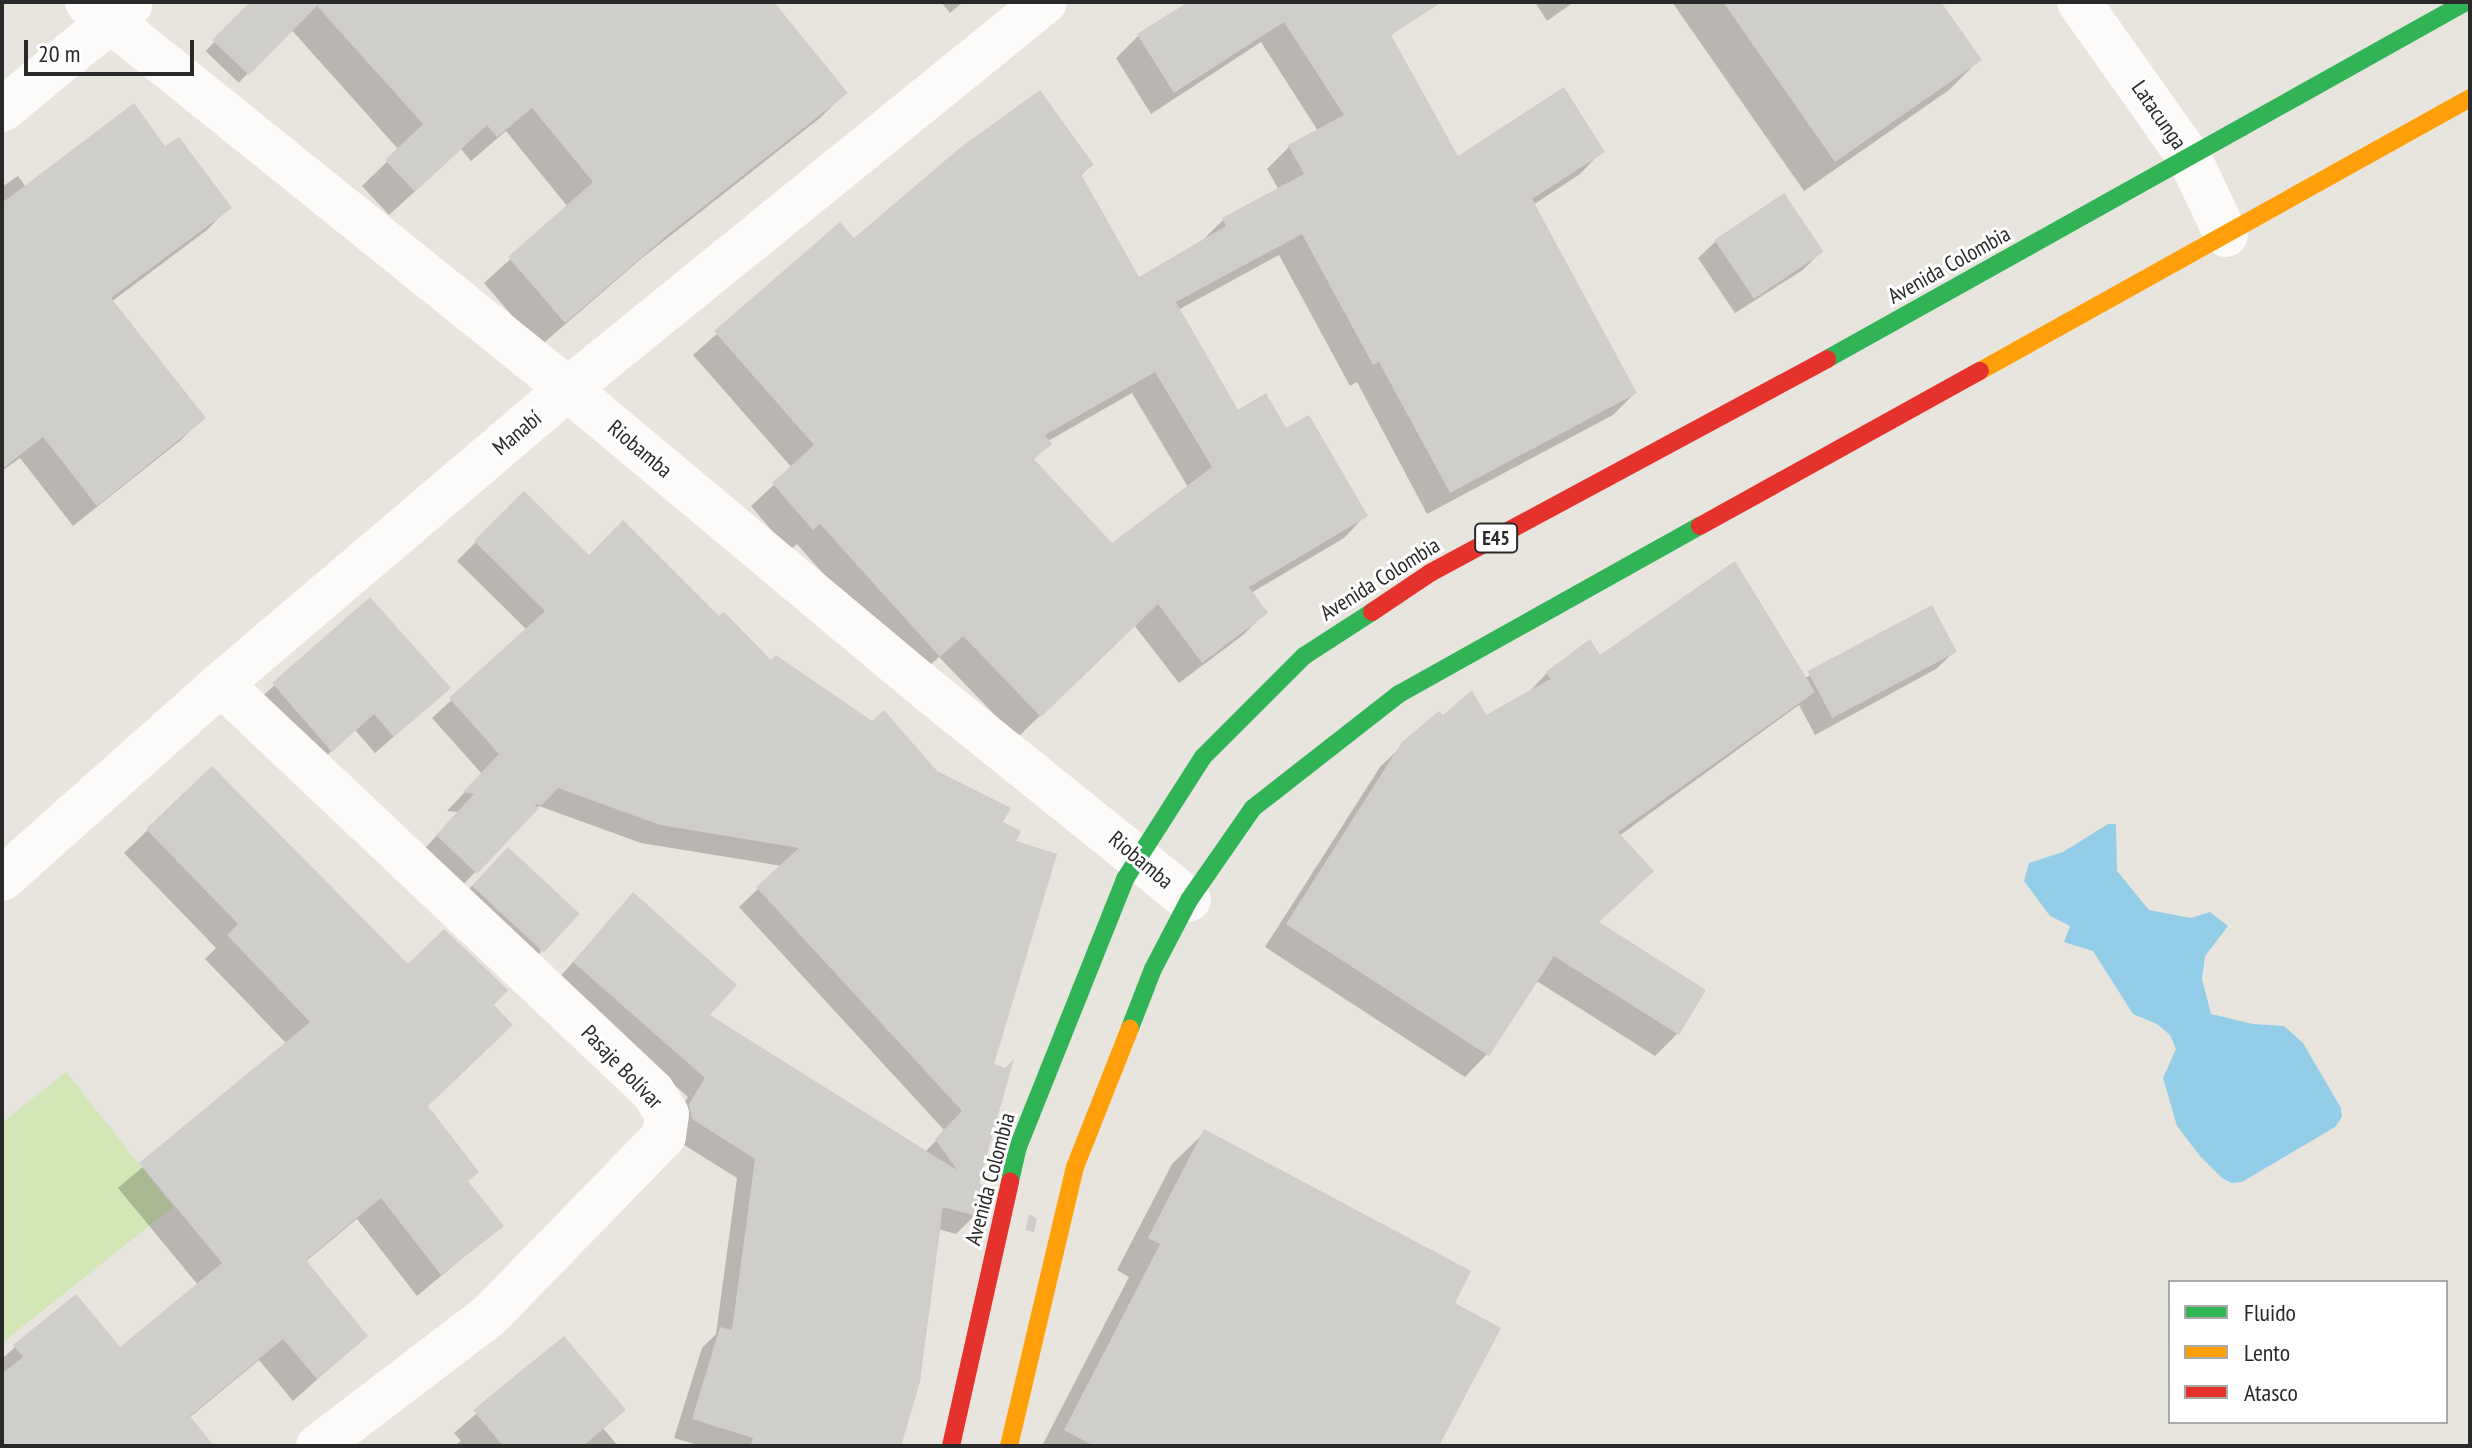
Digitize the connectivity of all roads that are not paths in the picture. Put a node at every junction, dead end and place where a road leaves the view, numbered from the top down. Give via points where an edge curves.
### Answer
1 (1045, 2) edge
2 (2079, 2) edge
3 (2466, 2) edge
4 (110, 9) edge
5 (2470, 98) edge
6 (2, 110) edge
7 (2190, 159) junction
8 (2226, 235) junction
9 (568, 389) junction
10 (221, 684) junction
11 (1140, 857) junction
12 (2, 879) edge
13 (1189, 900) junction
14 (318, 1446) edge
15 (951, 1446) edge
16 (1009, 1446) edge

1 - 9 street, Manabí
2 - 7 street, Latacunga
3 - 7 main road, Avenida Colombia / E45
4 - 6 street
4 - 9 street, Riobamba
5 - 8 main road
7 - 8 street, Latacunga
7 - 11 main road, Avenida Colombia / E45 via 1430,573 1316,648 1203,757
8 - 13 main road via 1399,694 1253,808
9 - 10 street, Manabí
9 - 11 street, Riobamba via 927,689
10 - 12 street, Manabí
10 - 14 street, Pasaje Bolívar via 653,1092 667,1114 664,1136 490,1315
11 - 13 street, Riobamba
11 - 15 main road, Avenida Colombia / E45 via 1125,879 1018,1147
13 - 16 main road via 1153,969 1075,1167

